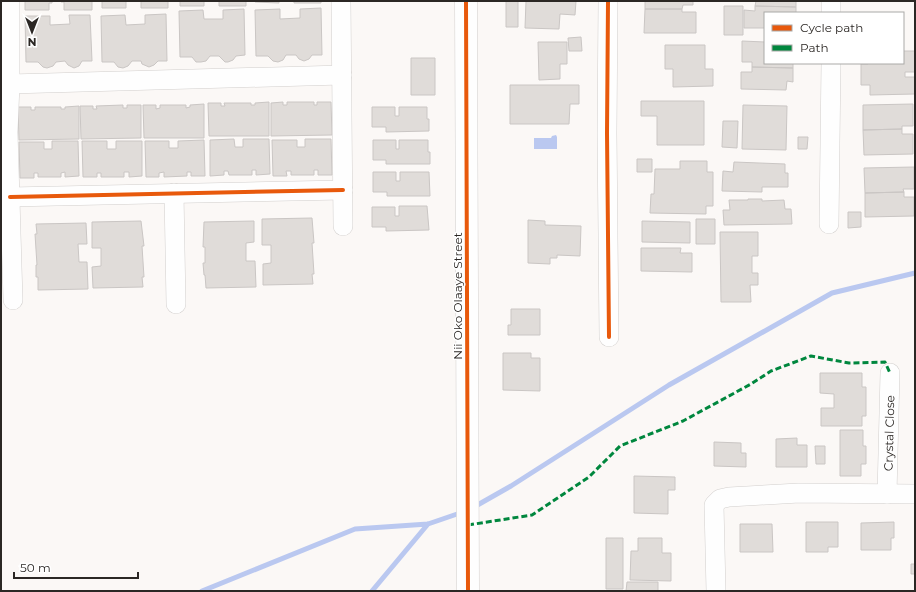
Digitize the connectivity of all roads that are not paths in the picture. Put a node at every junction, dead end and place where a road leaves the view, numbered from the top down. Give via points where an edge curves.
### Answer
1 (10, 1) edge
2 (341, 1) edge
3 (466, 1) edge
4 (608, 1) edge
5 (831, 1) edge
6 (831, 12) edge
7 (831, 64) edge
8 (342, 74) junction
9 (10, 84) junction
10 (5, 132) edge
11 (343, 190) junction
12 (174, 193) junction
13 (10, 197) junction
14 (829, 224) dead end
15 (343, 226) dead end
16 (13, 300) dead end
17 (176, 304) dead end
18 (609, 337) dead end
19 (890, 373) dead end
20 (887, 494) junction
21 (915, 494) edge
22 (468, 591) edge
23 (716, 591) edge

1 - 9 street
2 - 8 street
3 - 22 street, Nii Oko Olaaye Street
4 - 18 street
5 - 6 street
7 - 14 street
8 - 9 street
8 - 11 street
9 - 10 street
10 - 13 street
11 - 12 street
11 - 15 street
12 - 13 street
12 - 17 street
13 - 16 street
19 - 20 street, Crystal Close
20 - 21 street
20 - 23 street via 799,493 729,497 720,500 714,505

